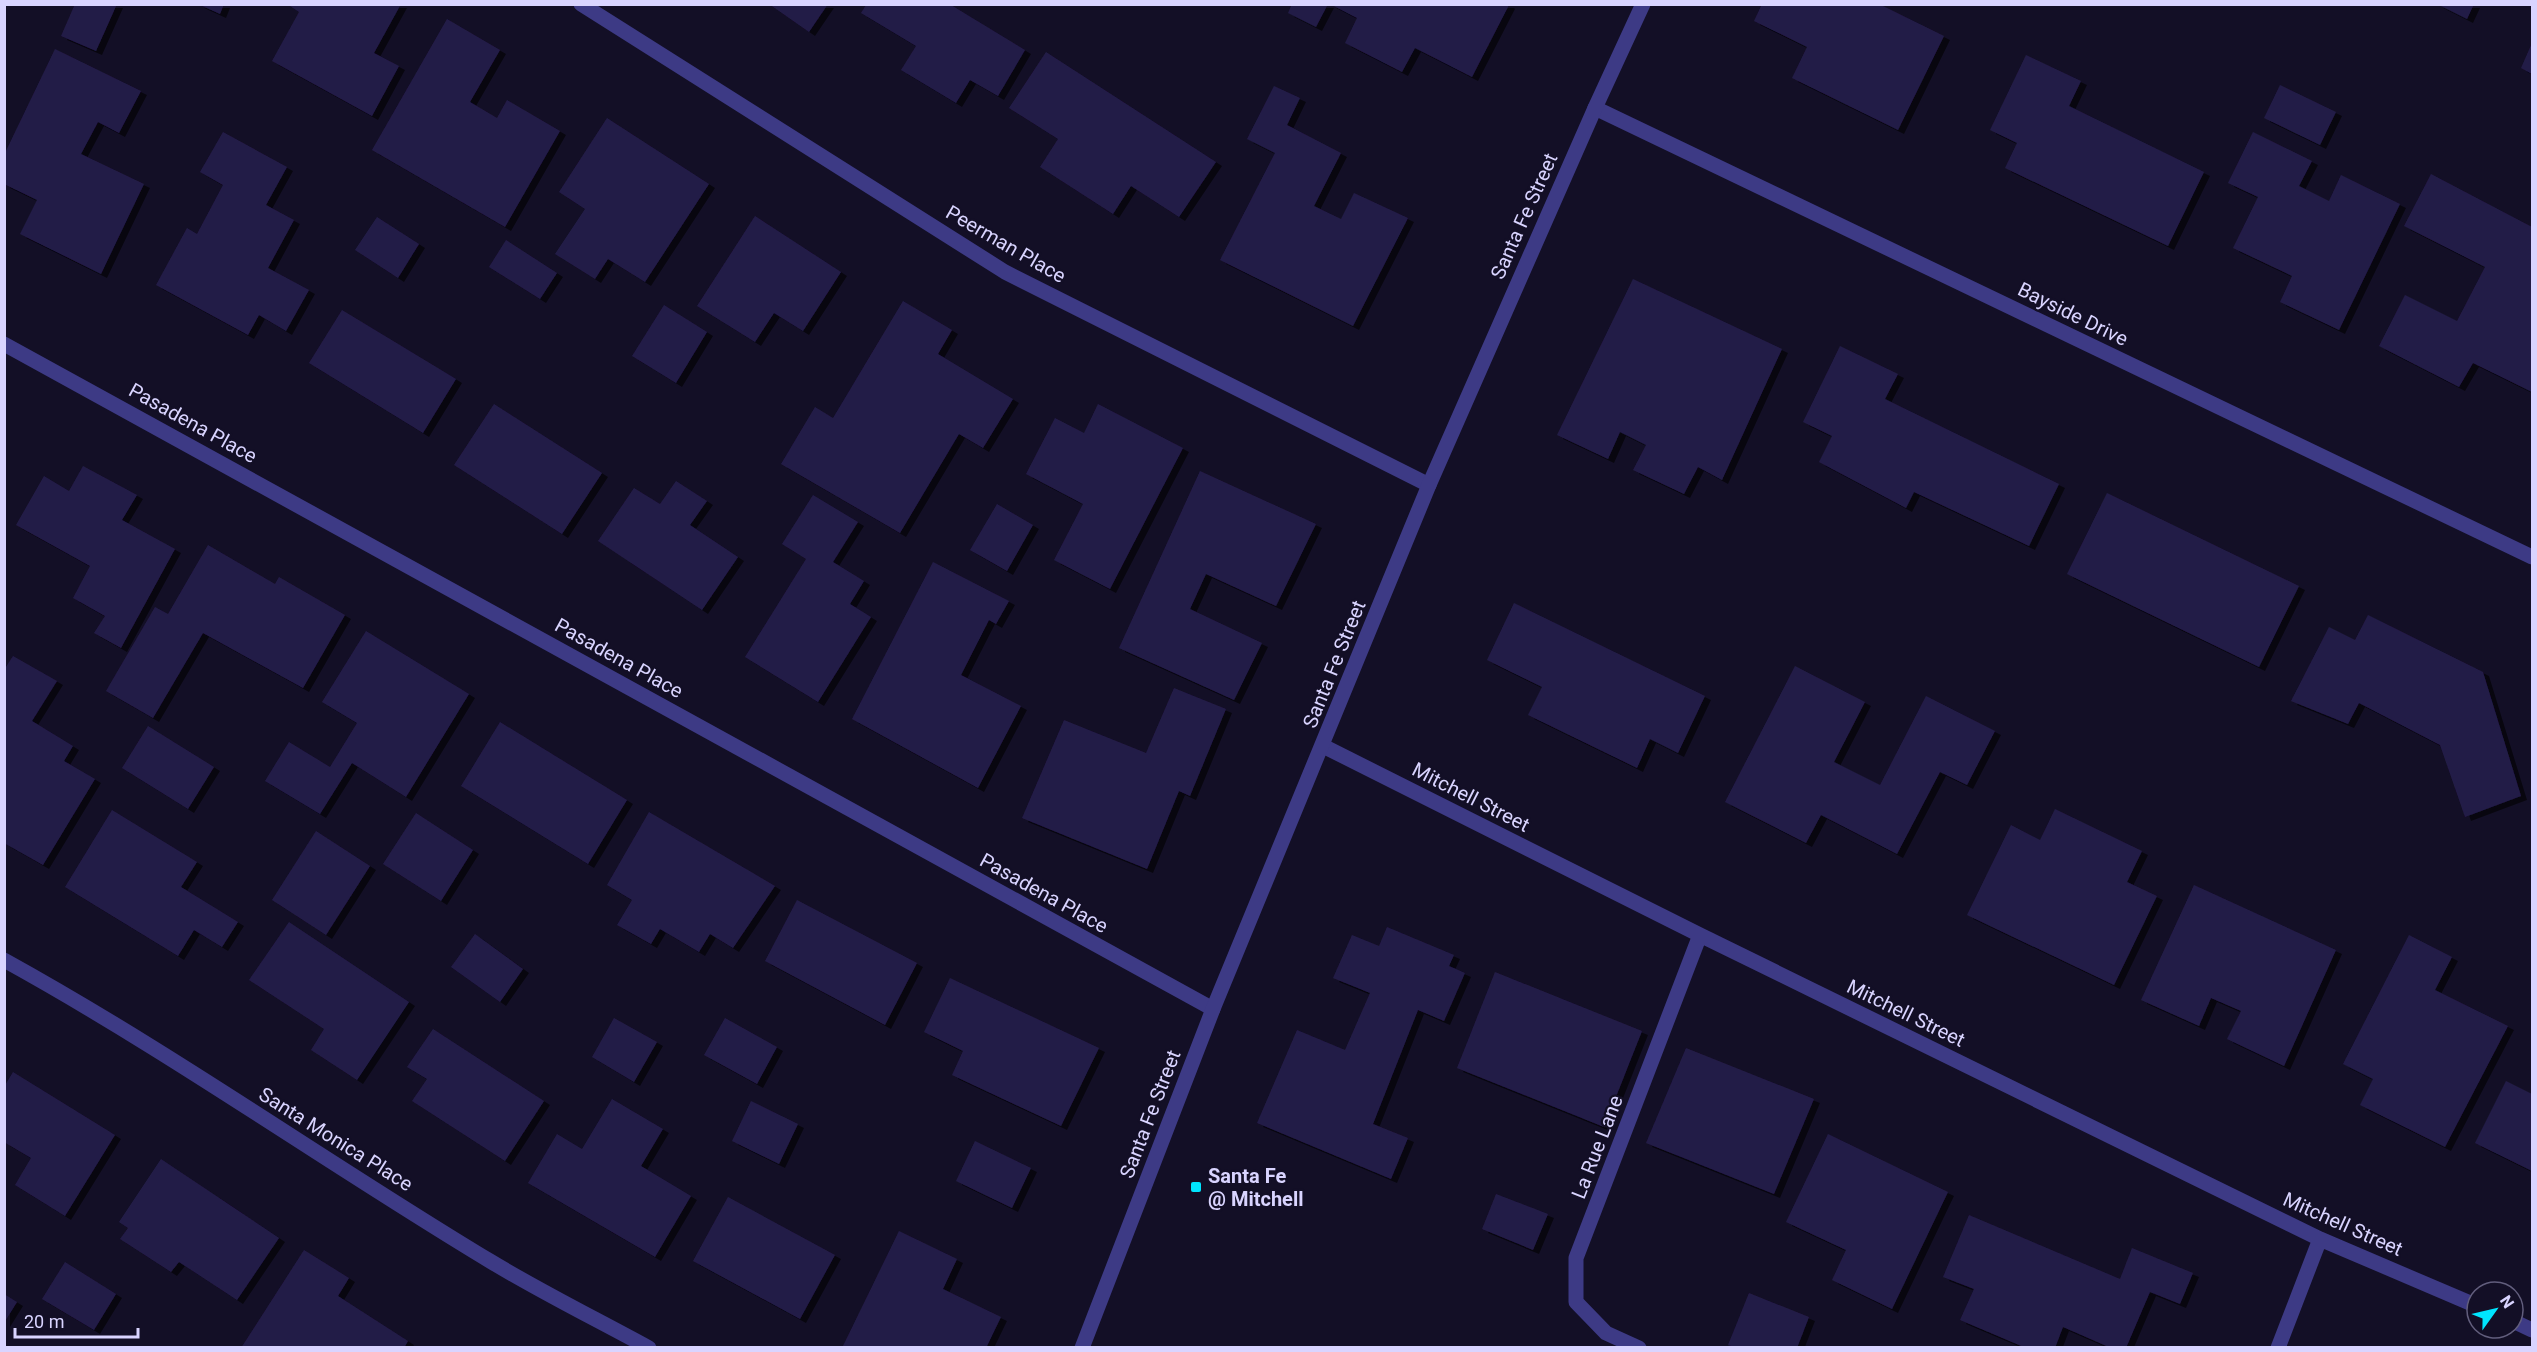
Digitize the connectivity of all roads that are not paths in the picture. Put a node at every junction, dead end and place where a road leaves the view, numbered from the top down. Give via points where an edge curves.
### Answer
1 (581, 4) edge
2 (1643, 4) edge
3 (1595, 108) junction
4 (4, 344) edge
5 (1430, 484) junction
6 (2532, 557) edge
7 (1323, 746) junction
8 (1700, 935) junction
9 (4, 960) edge
10 (1213, 1009) junction
11 (2320, 1239) junction
12 (2465, 1301) edge
13 (649, 1347) edge
14 (1082, 1347) edge
15 (1639, 1347) edge
16 (2278, 1347) edge

1 - 5 street, Peerman Place via 1005,272
2 - 3 street, Santa Fe Street
3 - 5 street, Santa Fe Street
3 - 6 street, Bayside Drive
4 - 10 street, Pasadena Place
5 - 7 street, Santa Fe Street
7 - 8 street, Mitchell Street
7 - 10 street, Santa Fe Street
8 - 11 street, Mitchell Street
8 - 15 street, La Rue Lane via 1576,1258 1576,1302 1606,1333
9 - 13 street, Santa Monica Place via 249,1108 490,1261
10 - 14 street, Santa Fe Street
11 - 12 street, Mitchell Street
11 - 16 street

